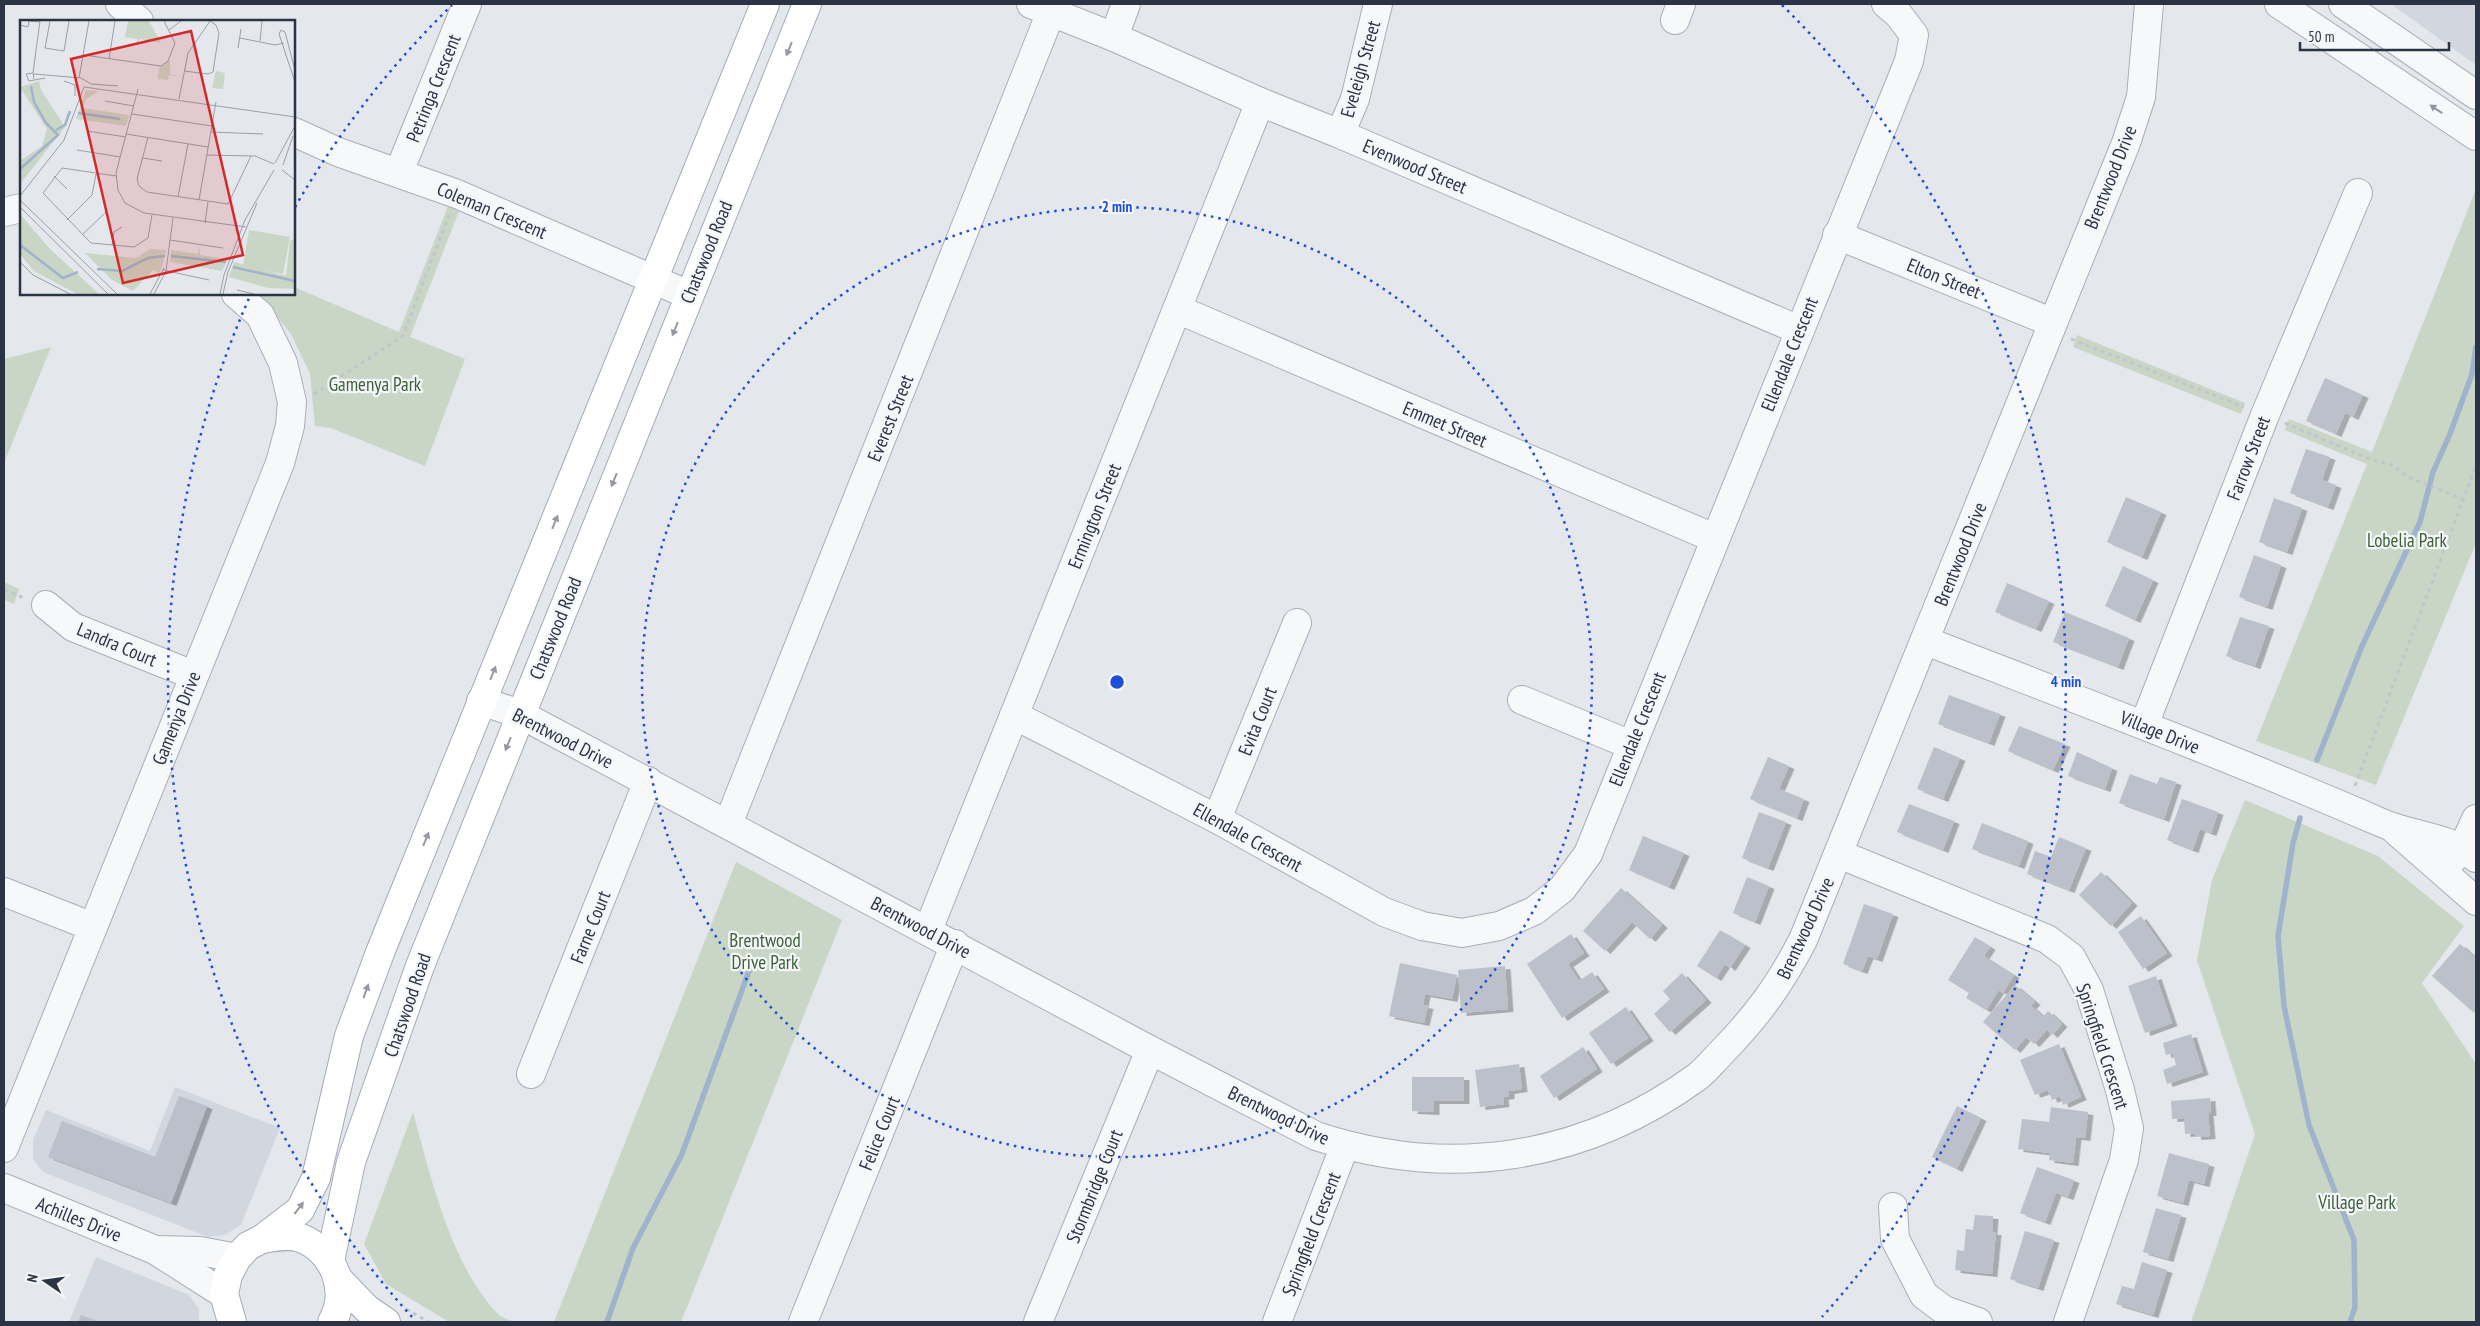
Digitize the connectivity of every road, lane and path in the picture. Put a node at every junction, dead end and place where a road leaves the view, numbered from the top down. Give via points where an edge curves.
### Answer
1 (120, 4) edge
2 (467, 4) edge
3 (765, 4) edge
4 (808, 4) edge
5 (1126, 4) edge
6 (1378, 4) edge
7 (1886, 4) edge
8 (2149, 4) edge
9 (2279, 4) edge
10 (2343, 4) edge
11 (1041, 8) edge
12 (138, 20) edge
13 (1114, 37) junction
14 (2476, 95) edge
15 (1260, 102) junction
16 (295, 132) edge
17 (1340, 134) junction
18 (2476, 136) edge
19 (399, 172) junction
20 (2358, 193) dead end
21 (457, 194) junction
22 (20, 208) edge
23 (4, 212) edge
24 (1837, 235) junction
25 (655, 280) junction
26 (689, 294) junction
27 (237, 295) edge
28 (1177, 309) junction
29 (2052, 322) junction
30 (1799, 330) junction
31 (292, 402) junction
32 (2265, 415) junction
33 (2476, 466) edge
34 (2463, 499) junction
35 (1714, 538) junction
36 (46, 605) dead end
37 (1297, 623) dead end
38 (1926, 641) junction
39 (193, 675) junction
40 (1522, 700) dead end
41 (482, 701) junction
42 (520, 714) junction
43 (1014, 715) junction
44 (2144, 725) junction
45 (1630, 745) junction
46 (648, 781) junction
47 (2346, 808) junction
48 (1217, 819) junction
49 (2476, 819) edge
50 (728, 824) junction
51 (2393, 828) junction
52 (2470, 853) edge
53 (1839, 854) junction
54 (2441, 872) junction
55 (4, 892) edge
56 (2476, 901) edge
57 (93, 927) junction
58 (928, 930) junction
59 (955, 944) junction
60 (1150, 1050) junction
61 (531, 1074) dead end
62 (1345, 1146) junction
63 (4, 1148) edge
64 (4, 1188) edge
65 (1893, 1207) dead end
66 (262, 1239) junction
67 (155, 1250) junction
68 (236, 1258) junction
69 (334, 1270) junction
70 (229, 1314) edge
71 (332, 1322) edge
72 (386, 1322) edge
73 (803, 1322) edge
74 (1038, 1322) edge
75 (1277, 1322) edge
76 (1978, 1322) edge
77 (2068, 1322) edge

1 - 12 street
2 - 19 street, Petringa Crescent
3 - 25 main road, Chatswood Road
4 -> 26 main road, Chatswood Road
5 - 13 street
6 - 17 street, Eveleigh Street via 1355,99
7 - 24 street, Ellendale Crescent via 1914,36 1909,61
8 - 29 street, Brentwood Drive via 2141,97 2126,143
18 -> 9 street
10 - 14 street
11 - 13 street, Evenwood Street
11 - 50 street, Everest Street
13 - 15 street, Evenwood Street
15 - 17 street, Evenwood Street
15 - 28 street, Ermington Street
16 - 19 street, Coleman Crescent via 338,152
17 - 30 street, Evenwood Street
19 - 21 street, Coleman Crescent
20 - 32 street, Farrow Street
21 - 25 street, Coleman Crescent
21 - 31 path via 403,336 317,393
22 - 23 street
24 - 29 street, Elton Street
24 - 30 street, Ellendale Crescent
25 - 26 street, Coleman Crescent
41 -> 25 main road, Chatswood Road
26 -> 42 main road, Chatswood Road
27 - 31 street, Gamenya Drive via 260,315 283,363
28 - 35 street, Emmet Street
28 - 43 street, Ermington Street
29 - 32 path via 2070,339
29 - 38 street, Brentwood Drive
30 - 35 street, Ellendale Crescent
31 - 39 street, Gamenya Drive via 290,426 280,463
32 - 34 path via 2367,458 2392,464 2408,477
32 - 44 street, Farrow Street
33 - 34 path
34 - 47 path
35 - 45 street, Ellendale Crescent
36 - 39 street, Landra Court via 73,626
37 - 48 street, Evita Court
38 - 44 street, Village Drive
38 - 53 street, Brentwood Drive
39 - 57 street, Gamenya Drive
40 - 45 street
41 - 42 street, Brentwood Drive
66 -> 41 main road, Chatswood Road via 300,1210 316,1178 349,1036
42 - 46 street, Brentwood Drive
42 -> 69 main road, Chatswood Road via 420,966 351,1162
43 - 48 street, Ellendale Crescent
43 - 58 street, Ermington Street
44 - 47 street, Village Drive
45 - 48 street, Ellendale Crescent via 1588,854 1562,889 1525,915 1499,926 1462,933 1422,926 1384,912
46 - 50 street, Brentwood Drive
46 - 61 street, Farne Court
47 - 51 street, Village Drive
49 - 52 street
50 - 58 street, Brentwood Drive
51 - 52 street, Village Drive
51 - 54 street, Village Drive
52 - 54 street
53 - 62 street, Brentwood Drive via 1782,981 1746,1028 1698,1076 1644,1110 1584,1138 1524,1154 1443,1160
53 - 77 street, Springfield Crescent via 2047,939 2071,957 2089,990 2129,1128 2124,1160
54 - 56 street, Village Drive
55 - 57 street
57 - 63 street, Gamenya Drive
58 - 59 street, Brentwood Drive
59 - 60 street, Brentwood Drive
59 - 73 street, Felice Court
60 - 62 street, Brentwood Drive via 1301,1129
60 - 74 street, Stormbridge Court
62 - 75 street, Springfield Crescent
64 - 67 street, Achilles Drive
65 - 76 street via 1895,1239 1924,1295 1944,1310
66 - 68 main road, Chatswood Road via 248,1246
66 - 69 main road, Chatswood Road via 281,1235 300,1238 317,1247
67 - 68 street, Achilles Drive via 200,1251
67 - 70 street, Achilles Drive
68 - 70 main road, Chatswood Road via 228,1274
69 - 71 main road, Chatswood Road via 340,1300
69 - 72 main road via 367,1309

